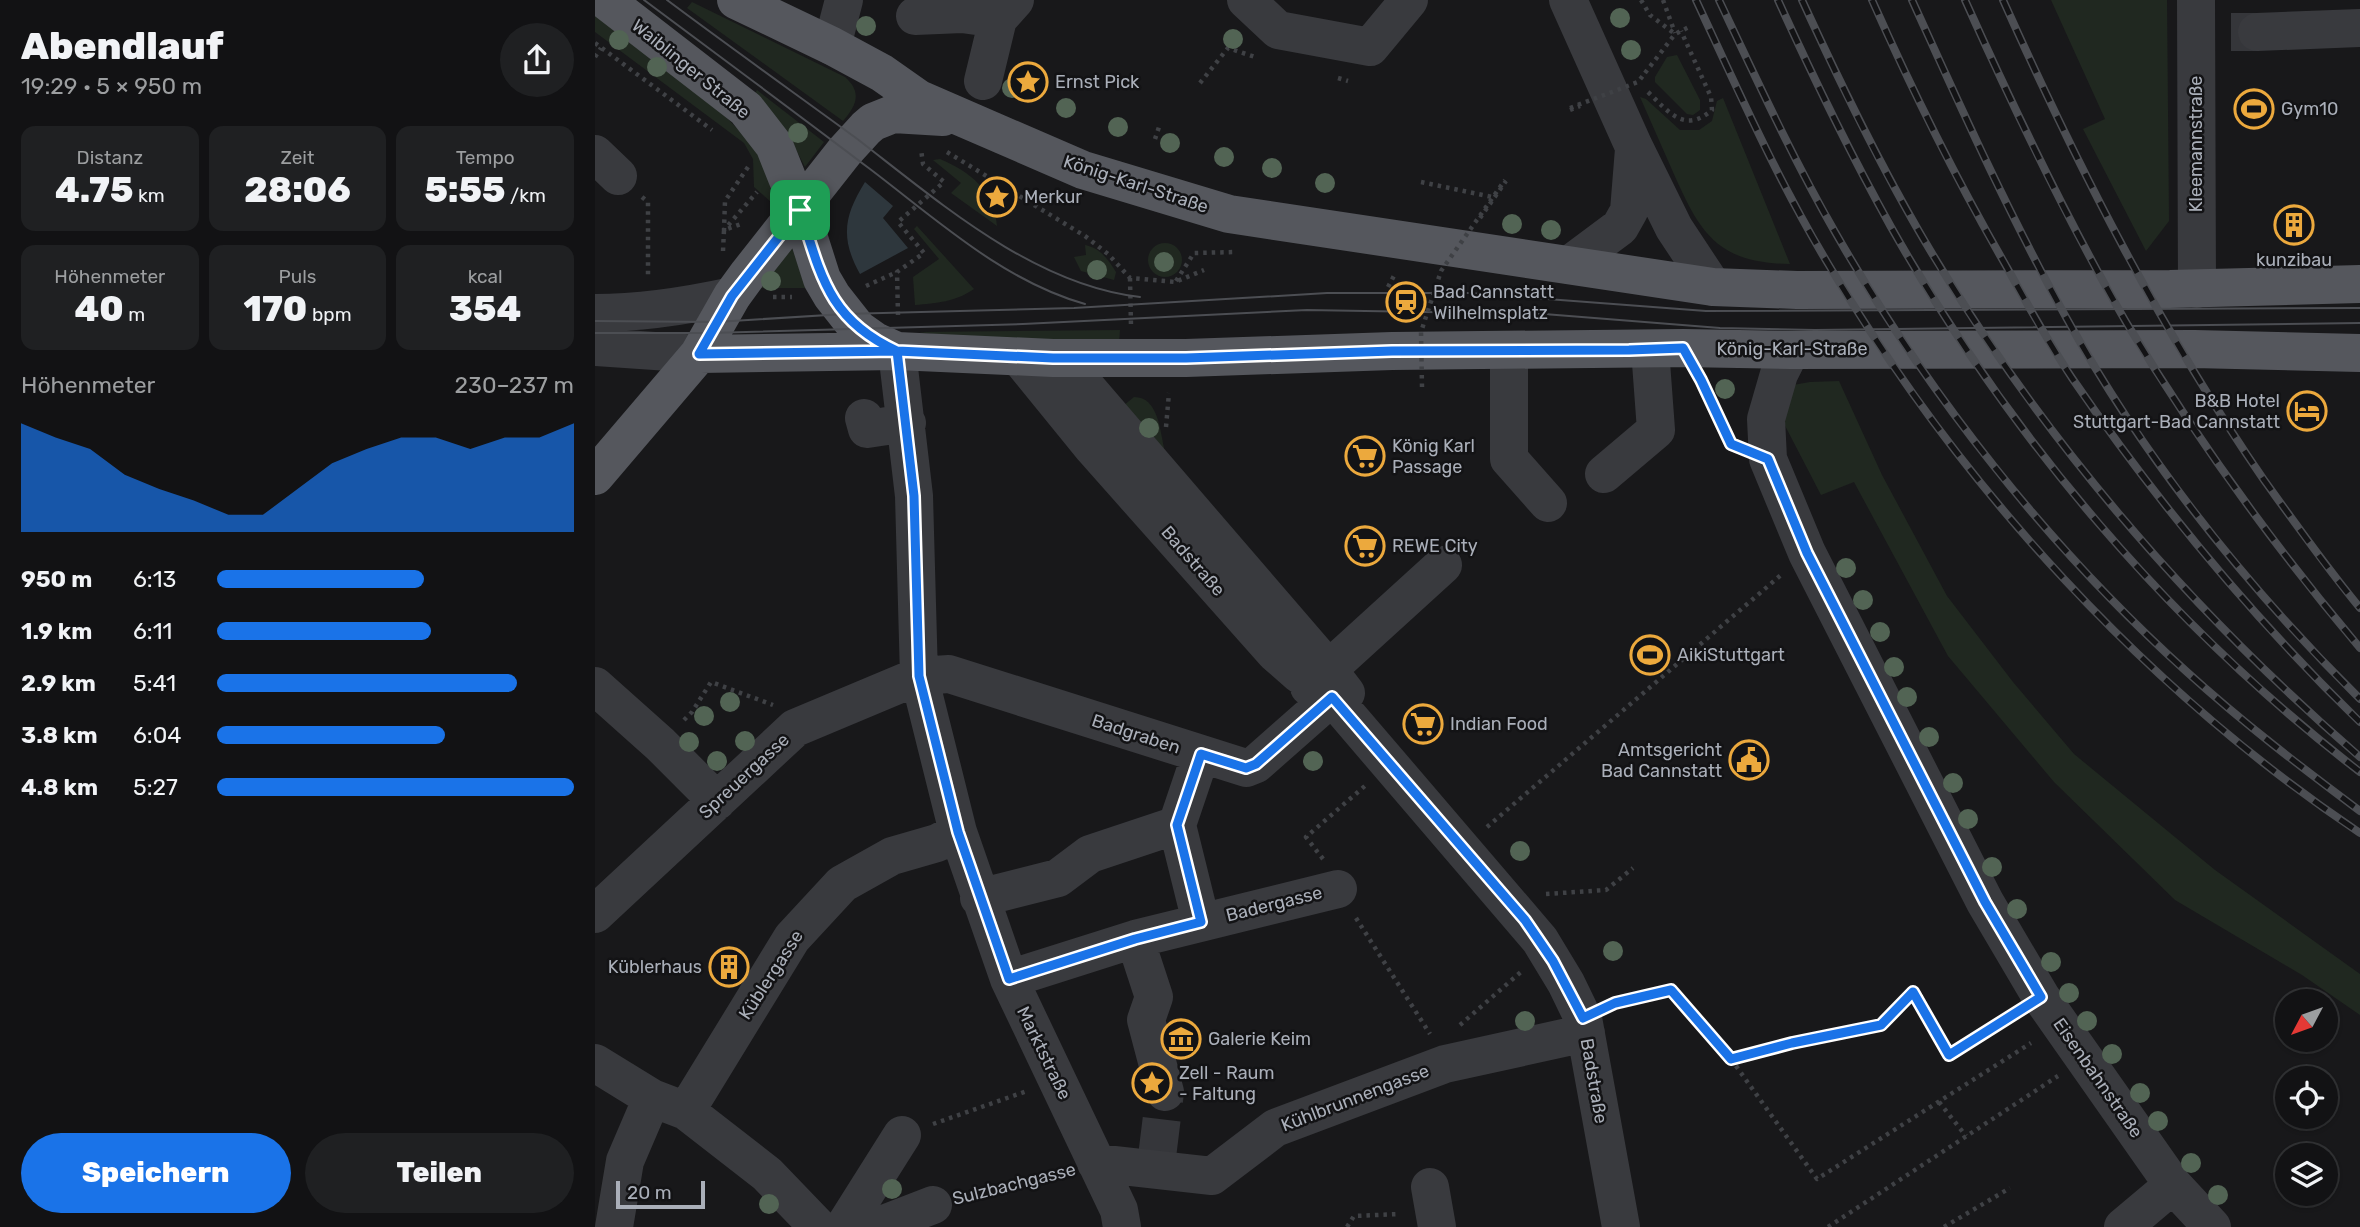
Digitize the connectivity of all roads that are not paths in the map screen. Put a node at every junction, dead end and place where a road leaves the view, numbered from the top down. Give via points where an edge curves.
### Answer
1 (605, 0) edge
2 (736, 0) edge
3 (844, 0) edge
4 (1246, 0) edge
5 (1409, 0) edge
6 (1569, 0) edge
7 (966, 17) edge
8 (2220, 24) edge
9 (2360, 28) edge
10 (831, 46) junction
11 (983, 81) dead end
12 (966, 119) junction
13 (1634, 147) junction
14 (800, 210) junction
15 (1569, 265) junction
16 (2360, 284) edge
17 (1713, 287) junction
18 (2197, 289) junction
19 (732, 296) junction
20 (595, 313) edge
21 (595, 346) edge
22 (1667, 349) junction
23 (1791, 350) junction
24 (897, 351) junction
25 (1509, 351) junction
26 (699, 354) junction
27 (2360, 354) edge
28 (1019, 357) junction
29 (1061, 358) junction
30 (862, 423) dead end
31 (907, 423) junction
32 (1604, 474) dead end
33 (595, 476) edge
34 (1548, 503) dead end
35 (1443, 565) dead end
36 (919, 676) junction
37 (595, 686) edge
38 (1318, 687) junction
39 (1201, 754) junction
40 (717, 801) junction
41 (1177, 825) junction
42 (958, 832) junction
43 (979, 898) junction
44 (1345, 900) road end
45 (595, 914) edge
46 (1201, 922) junction
47 (1135, 939) junction
48 (1009, 979) junction
49 (1584, 1026) junction
50 (595, 1063) edge
51 (1165, 1092) tunnel mouth
52 (669, 1104) junction
53 (902, 1135) road end
54 (1096, 1163) junction
55 (2173, 1185) junction
56 (933, 1205) road end
57 (1131, 1221) edge
58 (614, 1227) edge
59 (818, 1227) edge
60 (844, 1227) edge
61 (876, 1227) edge
62 (1621, 1227) edge
63 (2123, 1227) edge
64 (2212, 1227) edge

1 - 14 main road, Waiblinger Straße via 746,109 774,145
2 - 10 main road
3 - 10 street
4 - 5 street via 1278,30 1370,47
6 - 13 street
7 - 11 street
8 - 9 street
8 - 18 street, Kleemannstraße
10 - 12 main road via 919,99
12 - 14 main road via 893,114 873,122
12 - 15 main road, König-Karl-Straße via 1083,170 1229,214
13 - 15 street via 1625,219
13 - 17 street via 1674,228
14 - 19 main road
14 - 24 main road, Waiblinger Straße via 832,296 858,329
15 - 17 main road
16 - 18 main road
17 - 18 main road
19 - 20 street via 673,308
19 - 26 main road
21 - 26 street, König-Karl-Straße
22 - 23 main road, König-Karl-Straße
22 - 25 main road, König-Karl-Straße
22 - 32 street via 1656,430
23 - 27 main road, König-Karl-Straße via 2194,349
23 - 55 street, Eisenbahnstraße via 1766,419 1768,459 1807,553 1985,902 2051,1010
24 - 26 main road, König-Karl-Straße
24 - 28 main road, König-Karl-Straße
24 - 31 street, Marktstraße
25 - 29 main road, König-Karl-Straße
25 - 34 street via 1509,460
26 - 33 main road
28 - 29 main road, König-Karl-Straße
28 - 38 street, Badstraße via 1093,448 1275,653
29 - 38 street, Badstraße via 1112,416
30 - 31 street
31 - 36 street, Marktstraße via 914,496
35 - 38 street, Badgraben
36 - 39 street, Badgraben via 949,674
36 - 40 street, Spreuergasse via 795,729
36 - 42 street, Marktstraße
37 - 40 street
38 - 39 street, Badgraben via 1256,764 1246,768
38 - 49 street, Badstraße via 1374,768 1462,848 1525,920 1546,950
39 - 41 street
40 - 45 street, Spreuergasse
41 - 43 street via 1090,853 1058,878
41 - 46 street
42 - 43 street, Marktstraße
42 - 52 street, Küblergasse via 892,856 842,884 792,938
43 - 48 street, Marktstraße
44 - 46 street, Badergasse
46 - 47 street, Badergasse
47 - 48 street, Badergasse
47 - 51 street via 1154,996 1146,1020
48 - 54 street, Marktstraße
49 - 54 street, Kühlbrunnengasse via 1449,1042 1275,1128 1212,1176 1157,1164
49 - 62 street, Badstraße
50 - 52 street
52 - 58 street, Küblergasse via 625,1161
52 - 59 street via 767,1174
53 - 60 street
54 - 57 street, Marktstraße
55 - 63 street
55 - 64 street, Eisenbahnstraße
56 - 61 street

